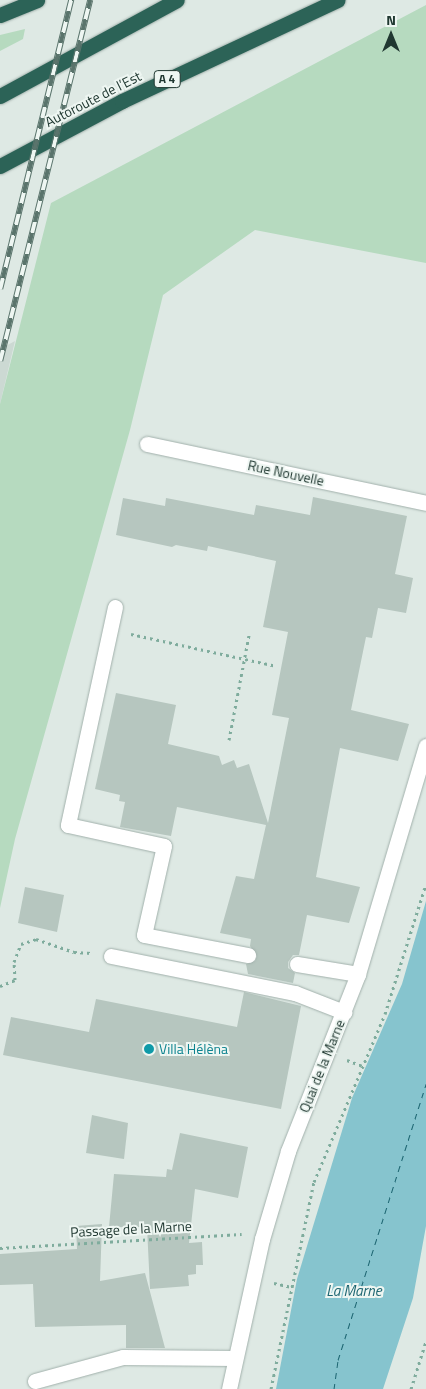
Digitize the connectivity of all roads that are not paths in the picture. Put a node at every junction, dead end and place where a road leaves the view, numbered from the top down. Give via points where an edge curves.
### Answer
1 (37, 0) edge
2 (177, 0) edge
3 (338, 0) edge
4 (0, 15) edge
5 (0, 96) edge
6 (0, 166) edge
7 (147, 444) dead end
8 (426, 503) edge
9 (115, 607) dead end
10 (426, 746) edge
11 (248, 955) dead end
12 (111, 956) road end
13 (298, 964) dead end
14 (358, 974) junction
15 (344, 1012) junction
16 (235, 1358) junction
17 (34, 1381) dead end
18 (229, 1389) edge

1 - 4 highway
2 - 5 highway
3 - 6 highway, Autoroute de l’Est / A 4 via 122,101
7 - 8 street, Rue Nouvelle
9 - 11 street via 68,825 164,846 144,935
10 - 14 street, Quai de la Marne
12 - 15 street via 295,993
13 - 14 street
14 - 15 street, Quai de la Marne
15 - 16 street, Quai de la Marne via 288,1151 262,1239
16 - 17 street via 123,1358
16 - 18 street, Quai de la Marne

